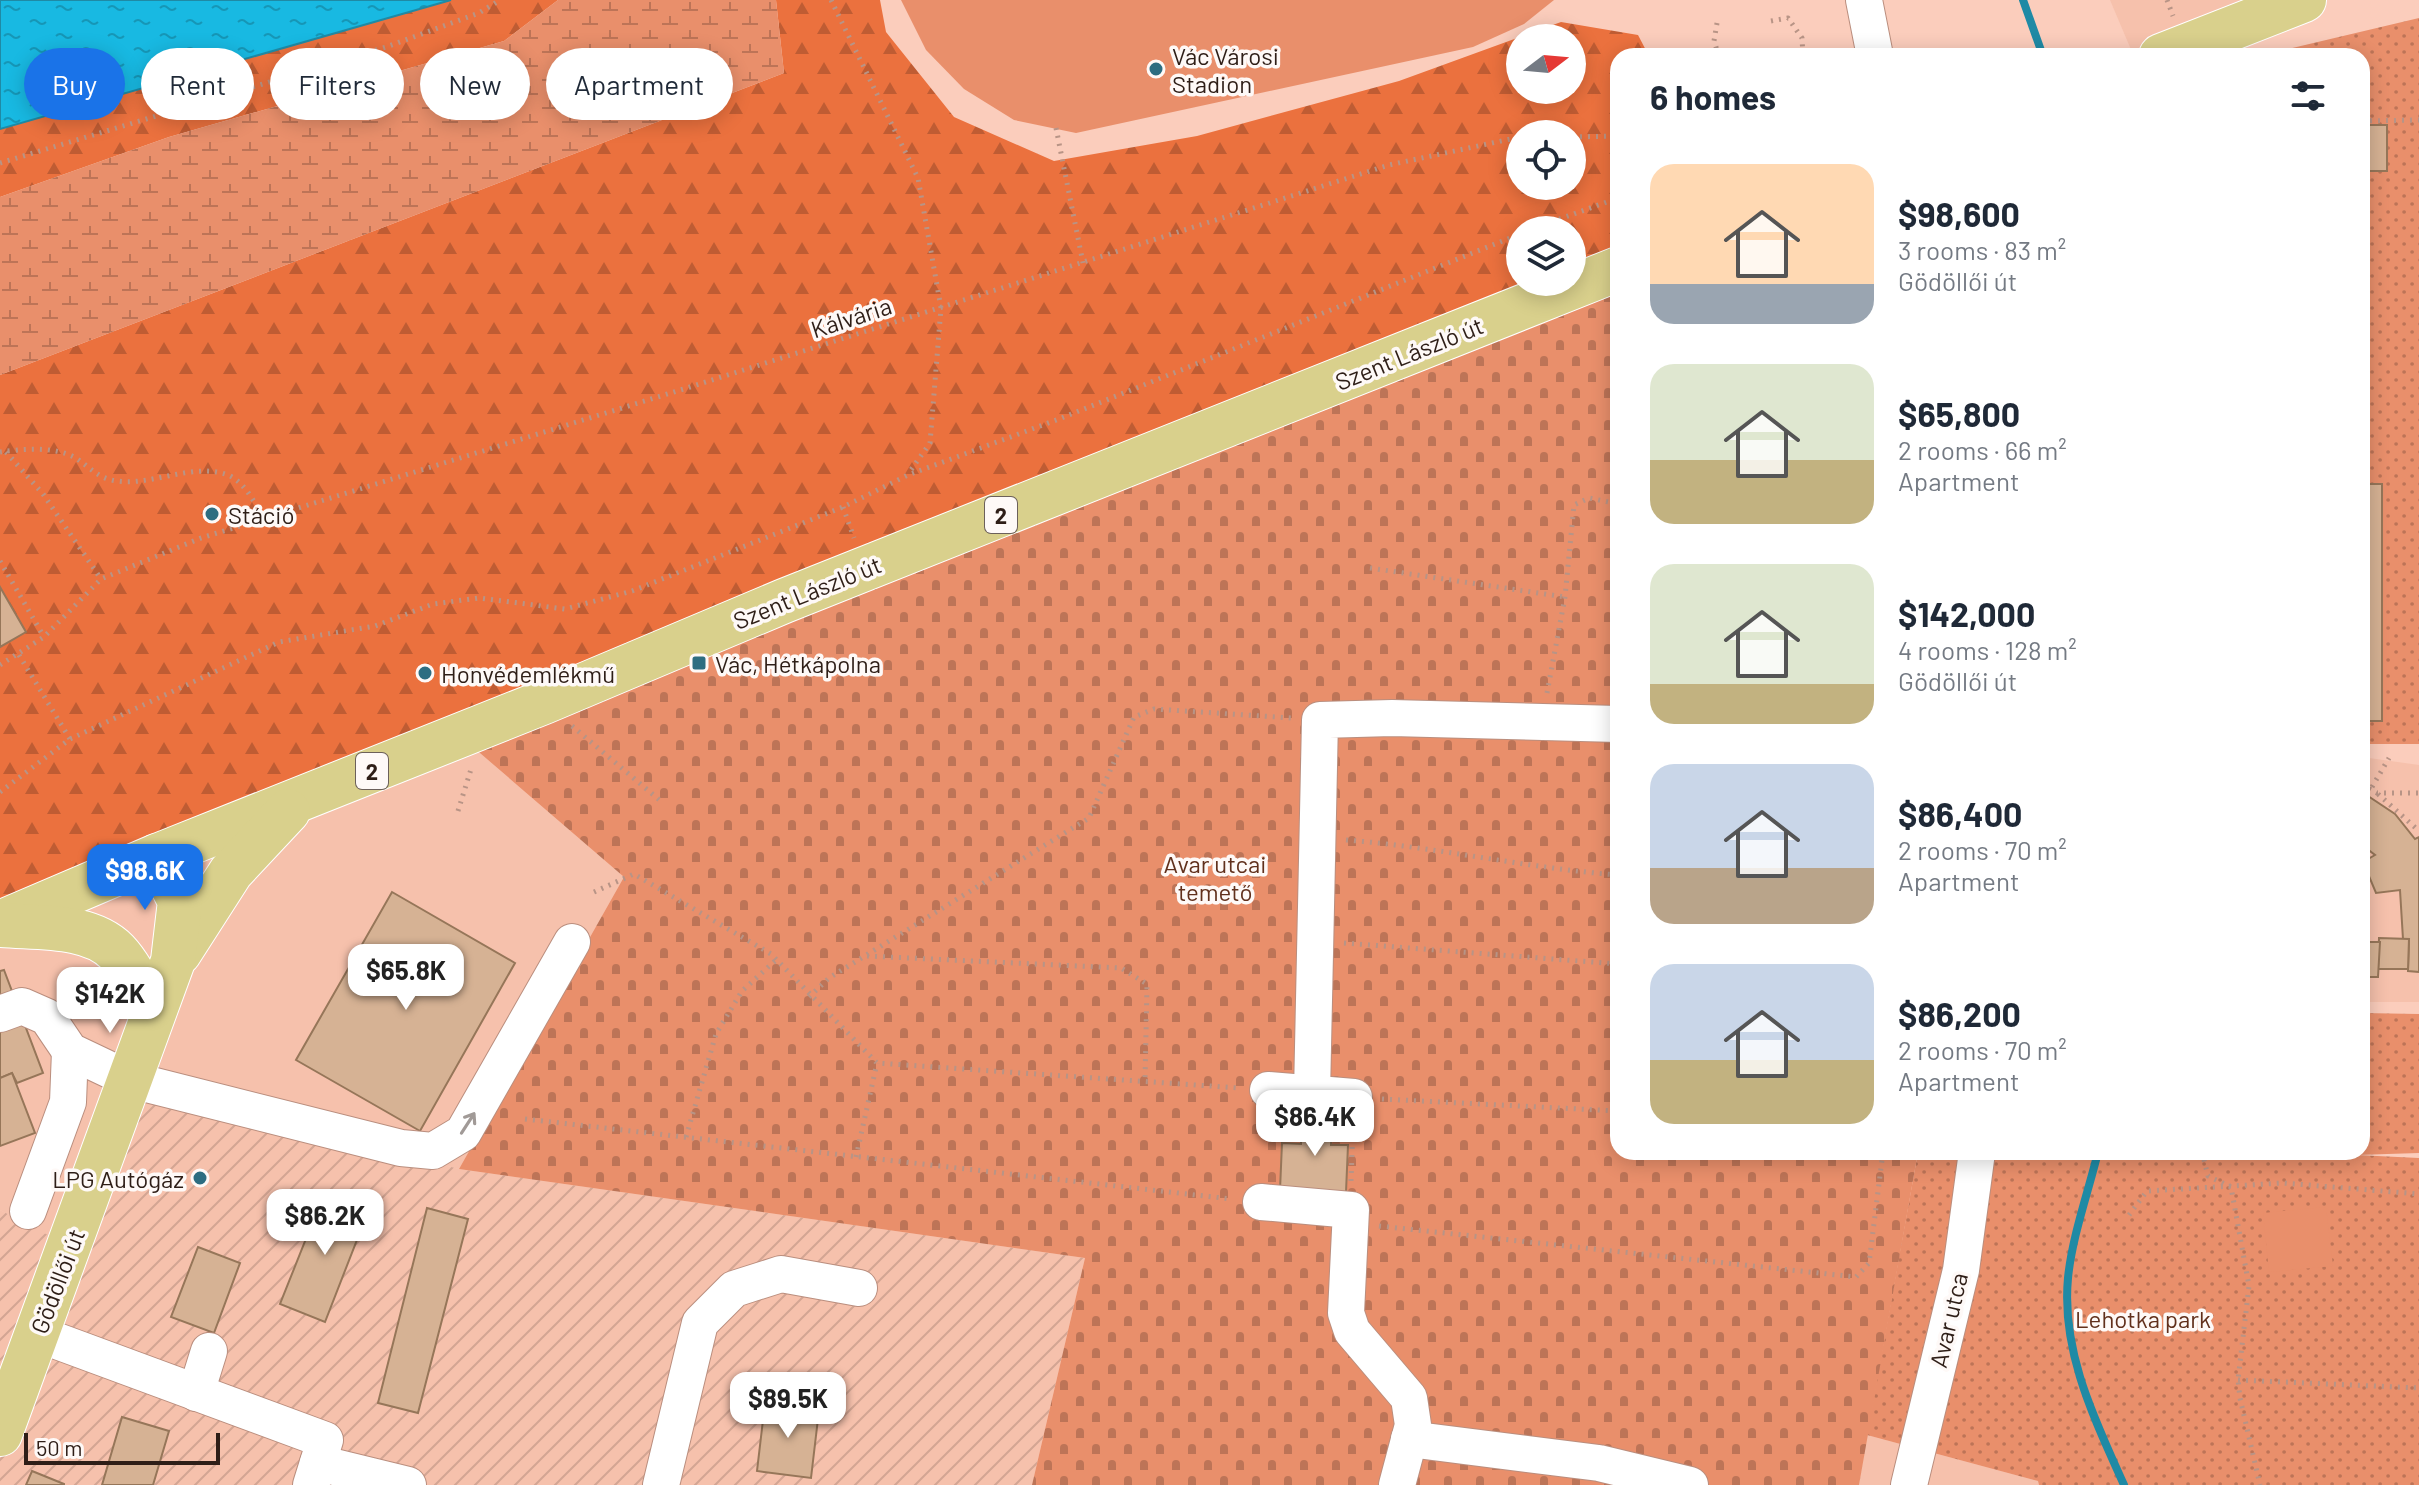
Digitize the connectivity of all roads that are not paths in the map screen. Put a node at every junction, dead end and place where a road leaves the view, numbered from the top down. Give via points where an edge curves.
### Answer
1 (1864, 0) edge
2 (2304, 0) edge
3 (2168, 38) edge
4 (1873, 48) edge
5 (1610, 272) edge
6 (1610, 724) edge
7 (298, 802) junction
8 (157, 856) junction
9 (0, 924) edge
10 (572, 942) dead end
11 (173, 961) junction
12 (153, 1011) junction
13 (0, 1014) edge
14 (70, 1051) junction
15 (131, 1080) junction
16 (1268, 1090) road end
17 (1312, 1094) junction
18 (1354, 1097) road end
19 (1976, 1160) edge
20 (1261, 1202) road end
21 (14, 1204) edge
22 (75, 1234) junction
23 (859, 1288) dead end
24 (38, 1334) junction
25 (209, 1351) dead end
26 (196, 1393) junction
27 (0, 1434) edge
28 (1409, 1439) junction
29 (315, 1474) edge
30 (408, 1485) edge
31 (661, 1485) edge
32 (1397, 1485) edge
33 (1690, 1485) edge
34 (1909, 1485) edge

1 - 4 street
2 - 3 main road
5 - 7 main road, Szent László út / 2 via 784,601
6 - 17 street via 1320,720
7 - 8 main road, Szent László út / 2
7 - 11 main road via 231,872
8 - 9 main road, Szent László út / 2
8 - 11 main road, Gödöllői út via 180,901
9 - 12 main road via 73,931 100,940 117,952
15 -> 10 street via 401,1148 433,1151 463,1133
11 - 12 main road, Gödöllői út
12 - 15 main road, Gödöllői út
13 - 14 street via 22,1006 47,1017
14 - 15 street
14 - 21 street via 68,1102
15 - 22 main road, Gödöllői út
16 - 17 street
17 - 18 street
19 - 34 street, Avar utca via 1961,1270
20 - 28 street via 1350,1216 1346,1313 1352,1331 1409,1398
21 - 22 street
22 - 24 main road, Gödöllői út
23 - 31 street via 781,1274 734,1289 700,1323
24 - 26 street
24 - 27 main road, Gödöllői út
25 - 26 street
26 - 29 street via 325,1440
28 - 32 street
28 - 33 street via 1599,1463
29 - 30 street

